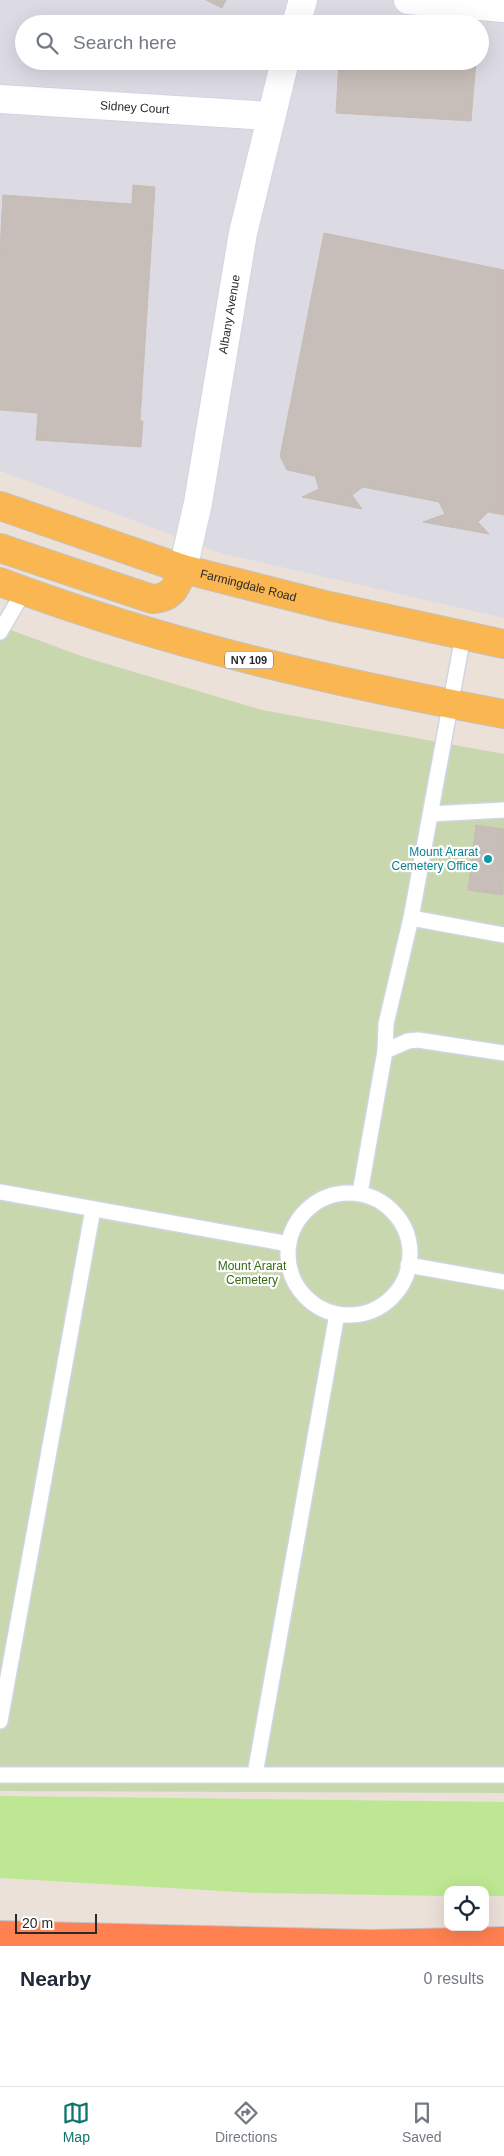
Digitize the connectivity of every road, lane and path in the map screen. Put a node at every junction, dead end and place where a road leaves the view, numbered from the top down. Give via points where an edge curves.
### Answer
1 (303, 0) edge
2 (408, 0) edge
3 (504, 8) edge
4 (299, 15) edge
5 (283, 70) edge
6 (0, 99) edge
7 (270, 116) junction
8 (0, 506) edge
9 (0, 548) edge
10 (183, 569) junction
11 (12, 587) edge
12 (0, 632) edge
13 (463, 636) junction
14 (504, 644) edge
15 (450, 704) junction
16 (504, 714) edge
17 (504, 810) edge
18 (430, 814) junction
19 (411, 918) junction
20 (504, 935) edge
21 (384, 1051) junction
22 (504, 1053) edge
23 (0, 1192) edge
24 (360, 1194) junction
25 (93, 1209) junction
26 (289, 1244) junction
27 (408, 1265) junction
28 (504, 1282) edge
29 (337, 1314) junction
30 (0, 1721) edge
31 (255, 1774) junction
32 (0, 1775) edge
33 (504, 1775) edge
34 (0, 1935) edge
35 (504, 1941) edge

1 - 4 street
2 - 3 street
5 - 7 street, Albany Avenue
6 - 7 street, Sidney Court
7 - 10 street, Albany Avenue via 243,234 198,503
8 - 10 main road, Farmingdale Road
9 - 10 main road via 152,599 162,599 174,592
10 - 13 main road, Farmingdale Road
11 - 12 lane
11 - 15 main road, NY 109 via 212,652
13 - 14 main road, Farmingdale Road
13 - 15 lane
15 - 16 main road, NY 109
15 - 18 lane
17 - 18 lane
18 - 19 lane
19 - 20 lane
19 - 21 lane via 390,1002
21 - 22 lane via 418,1040
21 - 24 lane
23 - 25 lane
24 - 26 lane via 339,1192 317,1202 294,1227
24 - 27 lane via 378,1200 396,1214 406,1233
25 - 26 lane
25 - 30 lane
26 - 29 lane via 288,1266 293,1283 314,1306
27 - 28 lane
27 - 29 lane via 400,1288 380,1308 359,1316
29 - 31 lane
31 - 32 lane
31 - 33 lane
34 - 35 highway via 371,1944

